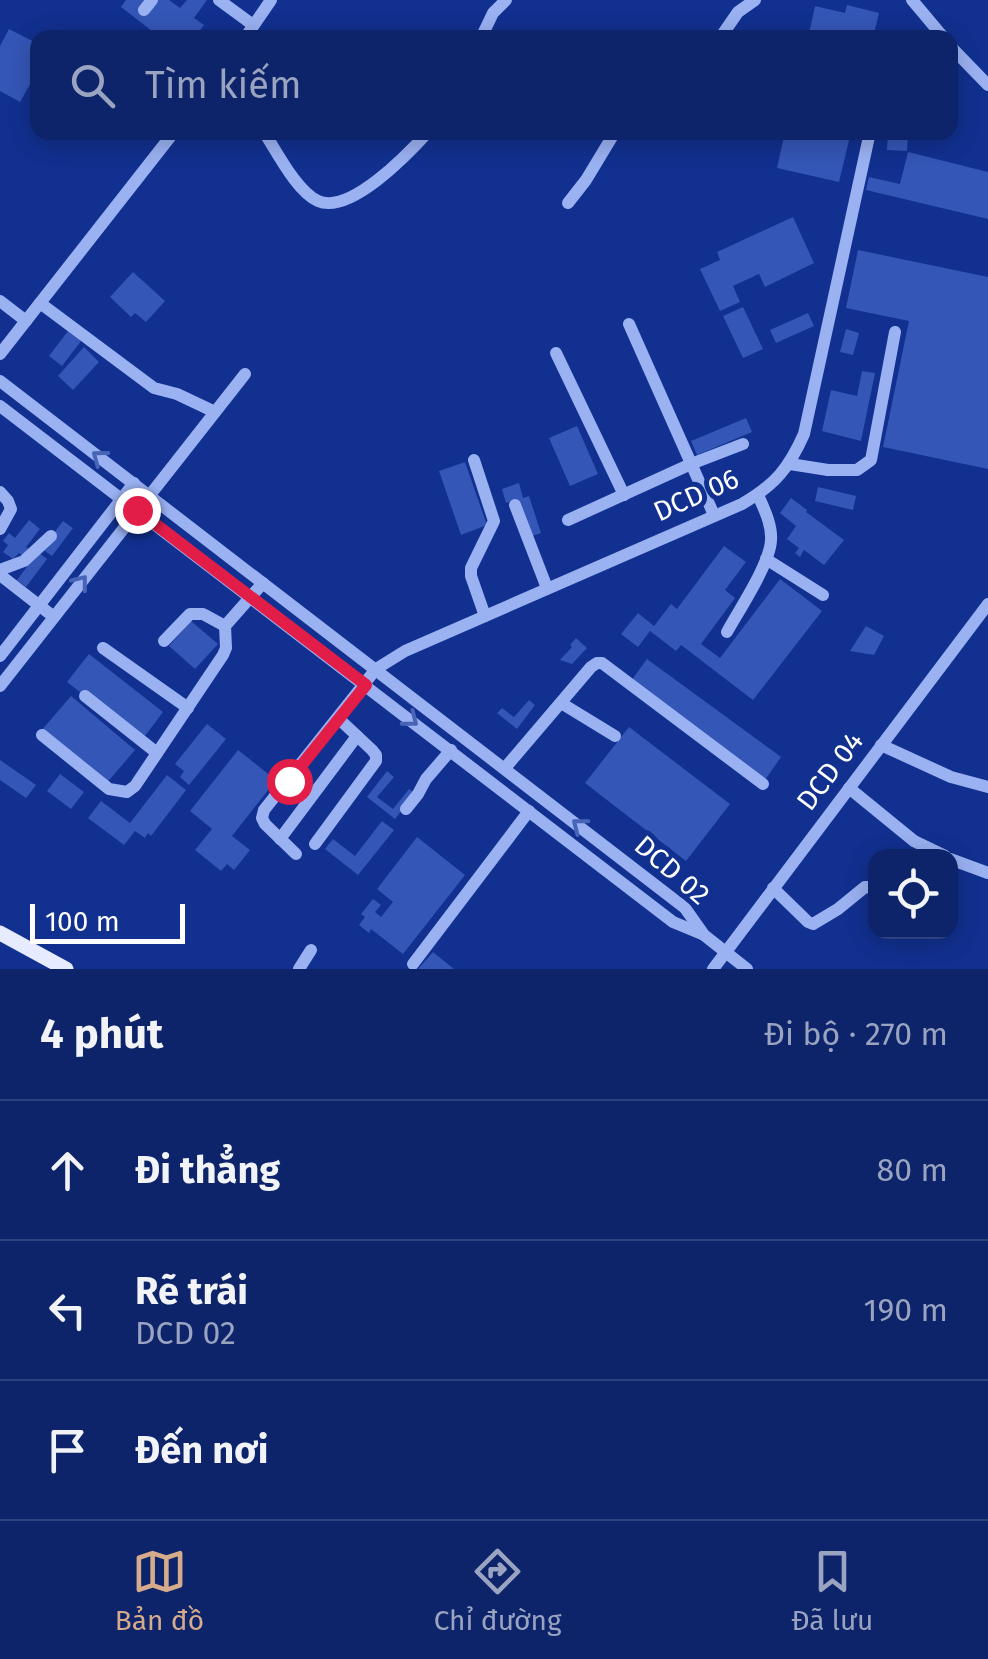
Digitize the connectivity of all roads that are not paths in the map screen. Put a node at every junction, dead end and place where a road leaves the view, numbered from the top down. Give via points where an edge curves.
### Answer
1 (220, 0) edge
2 (271, 0) edge
3 (506, 0) edge
4 (756, 0) edge
5 (912, 0) edge
6 (247, 30) edge
7 (250, 30) edge
8 (485, 30) edge
9 (726, 30) edge
10 (937, 30) edge
11 (958, 54) edge
12 (988, 86) edge
13 (168, 140) edge
14 (270, 140) edge
15 (420, 140) edge
16 (608, 140) edge
17 (868, 140) edge
18 (568, 203) dead end
19 (0, 300) edge
20 (40, 303) junction
21 (26, 321) junction
22 (630, 324) dead end
23 (895, 332) dead end
24 (556, 352) dead end
25 (0, 354) edge
26 (245, 374) dead end
27 (0, 381) edge
28 (0, 406) edge
29 (215, 412) junction
30 (743, 444) dead end
31 (474, 460) dead end
32 (691, 464) junction
33 (790, 464) junction
34 (134, 484) junction
35 (0, 492) edge
36 (148, 495) junction
37 (624, 495) junction
38 (758, 495) junction
39 (122, 499) junction
40 (515, 505) dead end
41 (137, 510) junction
42 (714, 515) junction
43 (568, 520) dead end
44 (0, 529) edge
45 (51, 536) dead end
46 (766, 559) junction
47 (0, 572) edge
48 (263, 583) junction
49 (548, 588) junction
50 (823, 595) dead end
51 (252, 598) junction
52 (988, 604) edge
53 (39, 605) junction
54 (485, 616) junction
55 (54, 617) junction
56 (225, 626) junction
57 (726, 632) dead end
58 (164, 640) dead end
59 (103, 648) dead end
60 (0, 656) edge
61 (376, 670) junction
62 (366, 685) junction
63 (0, 686) edge
64 (85, 696) dead end
65 (561, 702) junction
66 (188, 708) junction
67 (339, 718) junction
68 (42, 735) dead end
69 (357, 736) junction
70 (615, 736) dead end
71 (881, 746) junction
72 (450, 750) junction
73 (157, 753) junction
74 (505, 768) junction
75 (289, 781) junction
76 (763, 784) dead end
77 (988, 787) edge
78 (849, 788) junction
79 (310, 800) junction
80 (406, 809) dead end
81 (529, 811) junction
82 (280, 839) junction
83 (314, 844) dead end
84 (930, 849) edge
85 (296, 854) dead end
86 (958, 862) edge
87 (988, 873) edge
88 (868, 887) edge
89 (773, 888) junction
90 (0, 933) edge
91 (704, 935) junction
92 (311, 950) dead end
93 (725, 952) junction
94 (413, 964) dead end
95 (66, 969) edge
96 (299, 969) edge
97 (713, 969) edge
98 (747, 969) edge

1 - 6 street
2 - 7 street
3 - 8 street
4 - 9 street
5 - 10 street
11 - 12 street
13 - 20 street
14 - 15 street via 303,188 332,204 390,171
16 - 18 street
17 - 33 street, DCD 06 via 804,434
19 - 21 street
20 - 21 street
20 - 29 street via 154,388
21 - 25 street
22 - 32 street
23 - 33 street via 871,460 857,470
24 - 37 street
26 - 29 street
34 -> 27 street, DCD 02
28 - 39 street, DCD 02
29 - 36 street
30 - 32 street
31 - 54 street via 494,521 471,568
32 - 37 street
32 - 42 street
33 - 38 street, DCD 06
34 - 36 street, DCD 02
34 - 39 street
35 - 44 street via 11,509
36 - 41 street
36 - 48 street, DCD 02
37 - 43 street
38 - 42 street, DCD 06
38 - 46 street via 770,528
39 - 41 street, DCD 02
39 - 53 street
40 - 49 street
41 - 51 street, DCD 02
55 -> 41 street
42 - 49 street, DCD 06
45 - 47 street via 24,562
46 - 50 street
46 - 57 street
47 - 53 street
48 - 51 street
48 - 61 street, DCD 02
49 - 54 street, DCD 06
51 - 56 street
51 - 62 street, DCD 02
52 - 71 street, DCD 04
53 - 55 street
53 - 60 street
54 - 61 street, DCD 06
55 - 63 street
56 - 58 street via 190,614
56 - 66 street via 224,656
59 - 66 street
61 - 62 street, DCD 06
61 - 74 street, DCD 02
62 - 67 street, DCD 06
62 -> 72 street, DCD 02
64 - 73 street
65 - 70 street
65 - 74 street
65 - 76 street via 602,663
66 - 73 street
67 - 69 street
67 - 75 street, DCD 06
68 - 73 street via 119,792 135,786
69 - 79 street
69 - 83 street via 376,761
71 - 77 street
71 - 78 street, DCD 04
72 - 80 street
72 - 81 street, DCD 02
91 -> 74 street, DCD 02 via 685,908
75 - 79 street
75 - 82 street, DCD 06 via 262,818
78 - 84 street
78 - 89 street, DCD 04
79 - 82 street
81 - 91 street, DCD 02 via 672,922
81 - 94 street
82 - 85 street
86 - 87 street
88 - 89 street via 813,924
89 - 93 street, DCD 04
90 - 95 main road
91 - 93 street
92 - 96 street
93 - 97 street, DCD 04
93 - 98 street

